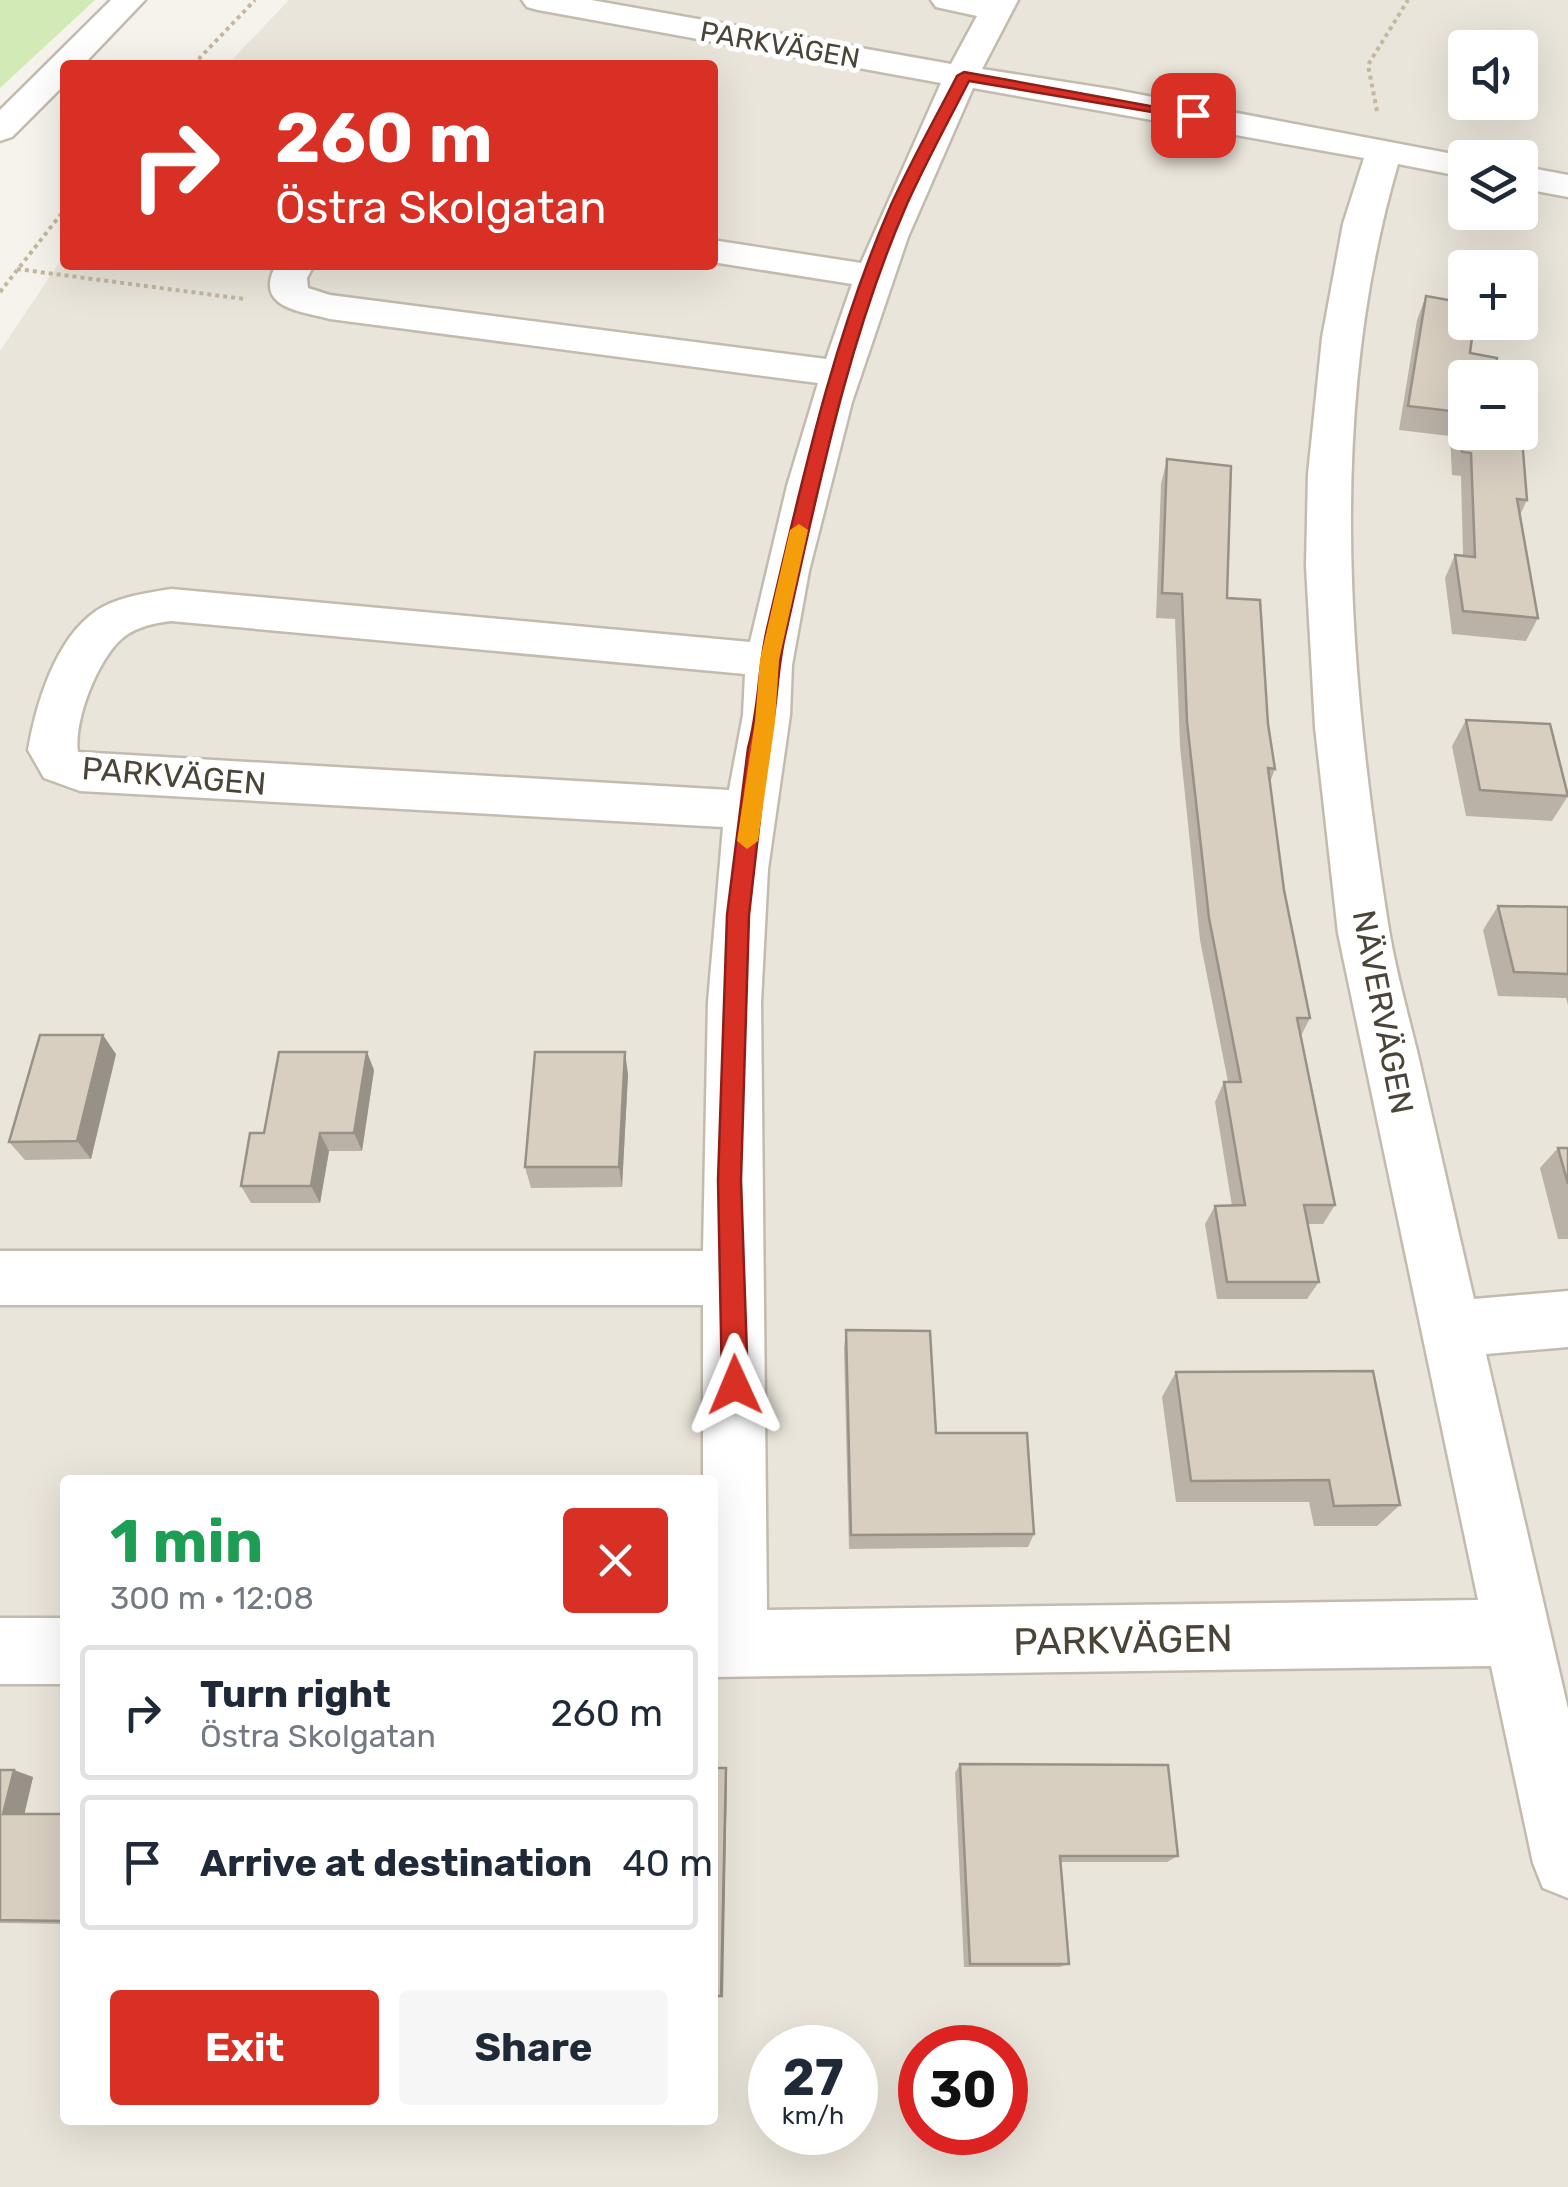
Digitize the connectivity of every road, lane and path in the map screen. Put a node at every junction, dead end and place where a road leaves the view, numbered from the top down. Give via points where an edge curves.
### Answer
1 (129, 0) edge
2 (256, 0) edge
3 (538, 0) edge
4 (947, 0) edge
5 (1408, 0) edge
6 (999, 5) edge
7 (69, 60) edge
8 (198, 60) edge
9 (60, 70) edge
10 (964, 76) junction
11 (0, 130) edge
12 (1384, 151) junction
13 (1448, 163) edge
14 (1538, 180) edge
15 (1568, 186) edge
16 (60, 215) edge
17 (718, 253) edge
18 (17, 269) junction
19 (872, 276) junction
20 (292, 278) edge
21 (0, 292) edge
22 (840, 374) junction
23 (770, 660) junction
24 (751, 810) junction
25 (0, 1278) edge
26 (731, 1278) junction
27 (1568, 1320) edge
28 (1449, 1329) junction
29 (1515, 1632) junction
30 (722, 1644) edge
31 (0, 1651) edge
32 (60, 1652) edge
33 (1568, 1863) edge

1 - 7 street
2 - 8 path
3 - 10 street, PARKVÄGEN
4 - 6 street, PARKVÄGEN
5 - 12 path via 1368,65
6 - 10 street, PARKVÄGEN
9 - 11 street
10 - 12 street
10 - 19 street, PARKVÄGEN via 899,204
12 - 13 street
12 - 28 street, NÄVERVÄGEN via 1362,224 1342,338 1328,566 1364,932
14 - 15 street
16 - 18 path
17 - 19 street
18 - 20 path via 256,300
18 - 21 path
19 - 22 street, PARKVÄGEN
20 - 22 street via 297,299 330,307
22 - 23 street, PARKVÄGEN
23 - 24 street, PARKVÄGEN
23 - 24 street, PARKVÄGEN via 171,605 118,620 94,639 60,706 52,750 61,765 80,773
24 - 26 street, PARKVÄGEN via 738,915
25 - 26 street
26 - 30 street, PARKVÄGEN via 736,1575
27 - 28 street
28 - 29 street, NÄVERVÄGEN
29 - 30 street, PARKVÄGEN
29 - 33 street, NÄVERVÄGEN
31 - 32 street

